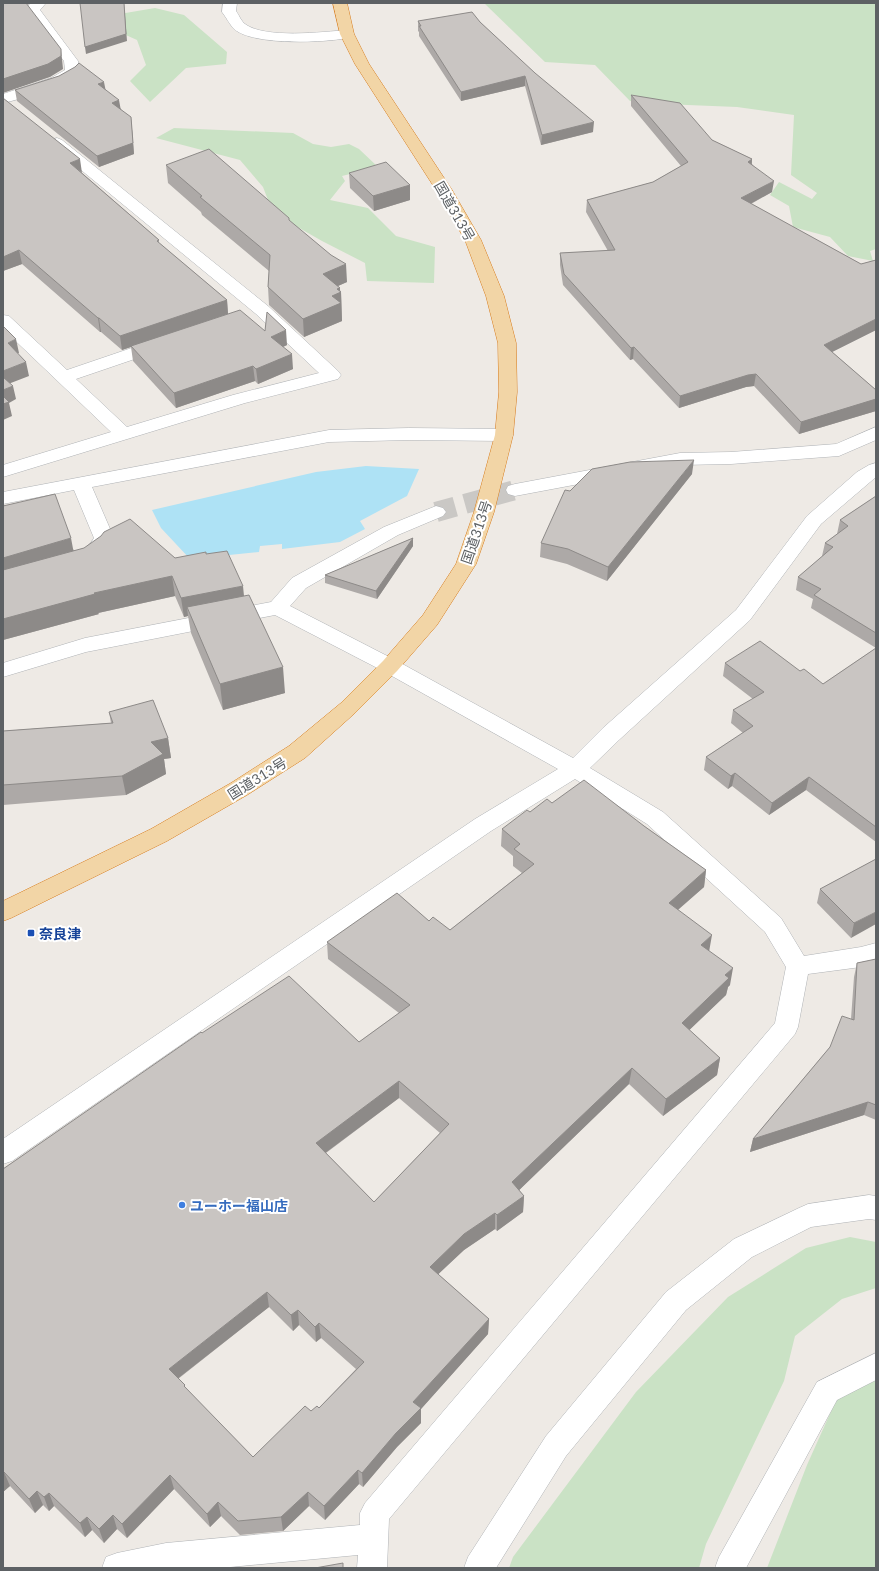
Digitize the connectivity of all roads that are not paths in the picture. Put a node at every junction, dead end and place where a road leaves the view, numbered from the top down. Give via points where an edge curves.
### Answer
1 (39, 3) edge
2 (230, 3) edge
3 (340, 3) edge
4 (347, 34) junction
5 (7, 103) edge
6 (47, 134) edge
7 (262, 310) junction
8 (240, 317) edge
9 (3, 320) edge
10 (174, 339) edge
11 (64, 376) junction
12 (876, 433) edge
13 (124, 434) junction
14 (504, 435) junction
15 (876, 469) edge
16 (3, 471) edge
17 (81, 484) junction
18 (515, 490) tunnel mouth
19 (3, 498) edge
20 (436, 512) tunnel mouth
21 (73, 564) edge
22 (278, 608) junction
23 (390, 666) junction
24 (3, 670) edge
25 (575, 769) junction
26 (3, 912) edge
27 (876, 952) edge
28 (798, 966) junction
29 (3, 1153) edge
30 (876, 1208) edge
31 (876, 1366) edge
32 (374, 1539) junction
33 (117, 1568) edge
34 (372, 1568) edge
35 (479, 1568) edge
36 (730, 1568) edge

1 - 5 street via 32,9 71,60 73,72
2 - 4 street via 229,12 240,27 258,34 306,38
3 - 4 highway, 国道313号
4 - 14 highway, 国道313号 via 362,64 444,190 473,240 496,296 507,343 508,392
6 - 7 street
7 - 8 street
7 - 13 street via 332,375 239,399
9 - 11 street
10 - 11 street
11 - 13 street
12 - 18 street via 839,450 680,459
13 - 16 street
14 - 17 street via 329,436
14 - 23 highway, 国道313号 via 484,512 466,564 430,620
15 - 25 street via 864,476 814,520 743,615
17 - 19 street
17 - 21 street via 104,538 97,550
20 - 22 street via 391,531 299,583
22 - 23 street
22 - 24 street via 85,645
23 - 25 street
23 - 26 highway, 国道313号 via 348,708 297,752 239,789 159,835
25 - 28 street via 655,818 773,925
25 - 29 street via 483,825
27 - 28 street via 861,957
28 - 32 street via 786,1027 375,1513
30 - 35 street via 808,1216 743,1248 676,1301 556,1446
31 - 36 street via 827,1391
32 - 33 street via 166,1558
32 - 34 street

